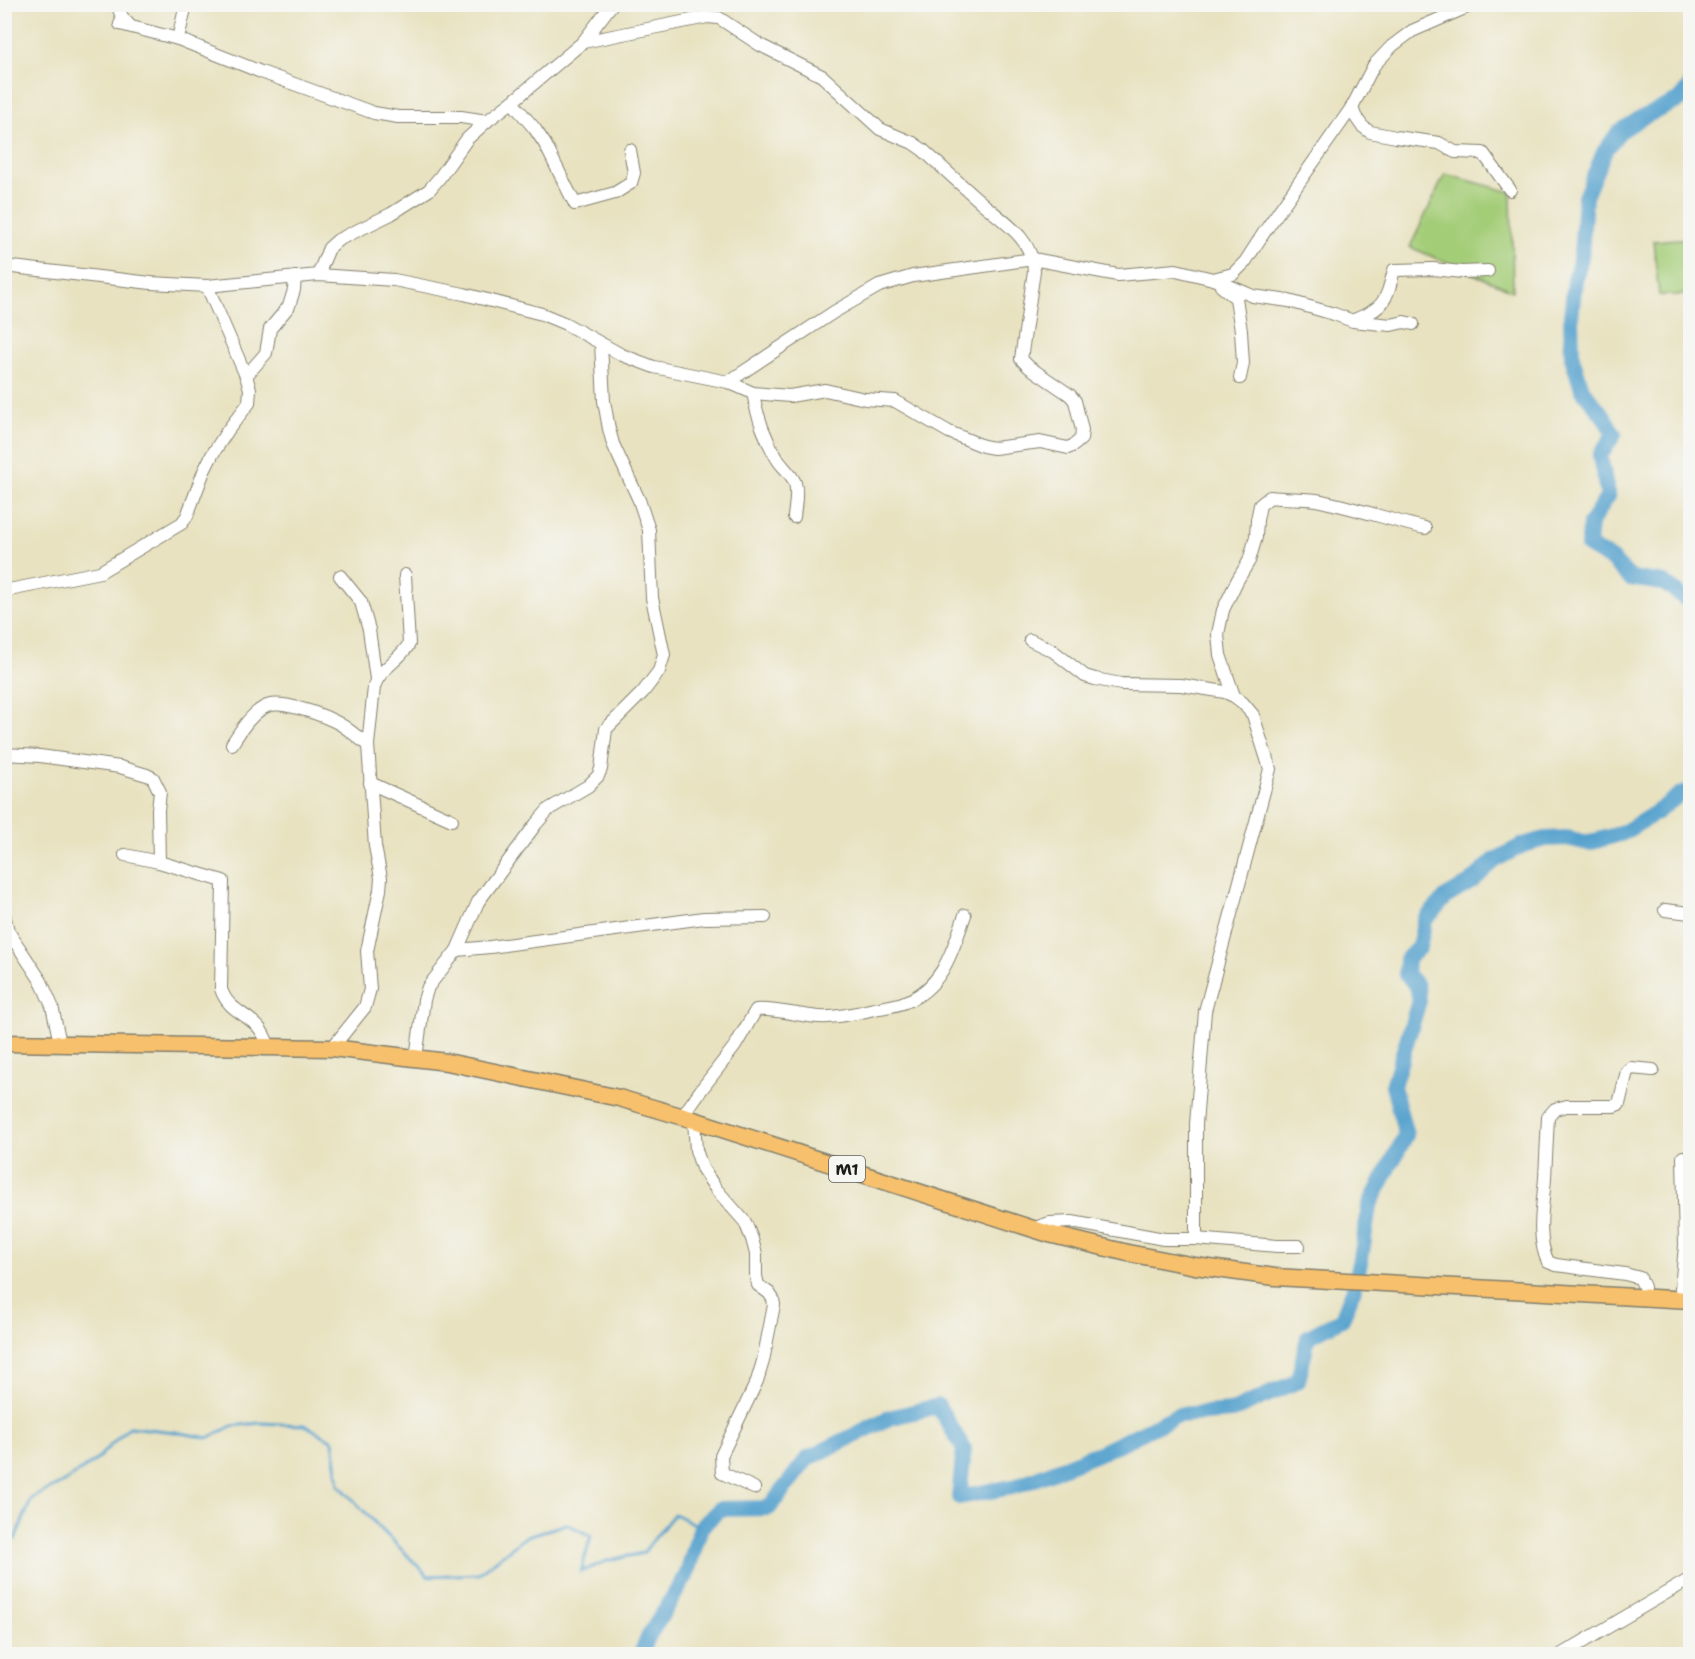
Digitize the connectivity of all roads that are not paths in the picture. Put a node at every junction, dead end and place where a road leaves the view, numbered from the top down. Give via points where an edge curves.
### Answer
1 (117, 4) edge
2 (186, 4) edge
3 (612, 4) edge
4 (1474, 4) edge
5 (178, 39) junction
6 (583, 42) junction
7 (512, 102) junction
8 (1352, 108) junction
9 (487, 121) junction
10 (630, 150) dead end
11 (1510, 190) dead end
12 (1033, 259) junction
13 (4, 266) edge
14 (1488, 271) dead end
15 (318, 275) junction
16 (295, 277) junction
17 (1213, 279) junction
18 (207, 286) junction
19 (1353, 321) junction
20 (1413, 324) dead end
21 (601, 344) junction
22 (246, 376) junction
23 (1240, 378) dead end
24 (728, 382) junction
25 (753, 393) junction
26 (794, 517) dead end
27 (1425, 528) dead end
28 (405, 575) dead end
29 (340, 576) dead end
30 (4, 591) edge
31 (1030, 640) dead end
32 (376, 679) junction
33 (1234, 696) junction
34 (232, 744) dead end
35 (368, 745) junction
36 (4, 754) edge
37 (370, 783) junction
38 (452, 820) dead end
39 (125, 855) dead end
40 (159, 862) junction
41 (1665, 910) dead end
42 (1690, 913) edge
43 (4, 914) edge
44 (965, 915) dead end
45 (765, 917) dead end
46 (457, 950) junction
47 (4, 1043) edge
48 (60, 1043) junction
49 (269, 1046) junction
50 (332, 1047) junction
51 (416, 1058) junction
52 (1653, 1070) dead end
53 (688, 1119) junction
54 (1683, 1157) dead end
55 (1032, 1229) junction
56 (1196, 1239) junction
57 (1299, 1246) dead end
58 (1643, 1297) junction
59 (1685, 1300) edge
60 (754, 1488) dead end
61 (1690, 1579) edge
62 (1562, 1654) edge

1 - 5 street via 125,25
2 - 5 street
3 - 6 street
4 - 8 street via 1412,31 1392,46 1374,65
5 - 9 street via 374,113
6 - 7 street
6 - 12 street via 707,17 719,18 760,45 822,76 879,129 923,150 1011,226
7 - 9 street
7 - 10 street via 545,144 574,204 615,193 631,183 634,173
8 - 11 street via 1370,132 1439,143 1455,152 1483,153
8 - 17 street via 1245,262 1233,274
9 - 15 street via 467,140 429,190 329,248
12 - 17 street via 1118,275 1176,270
12 - 24 street via 913,276 879,286
12 - 25 street via 1021,359 1075,401 1081,438 1068,448 1040,442 983,446 949,432 895,401 825,390 790,396
13 - 18 street
14 - 19 street via 1394,270 1380,307
15 - 16 street
15 - 21 street via 394,280 464,294 542,314
16 - 18 street
16 - 22 street via 289,306 270,329 266,353
17 - 19 street via 1253,296 1289,301
17 - 23 street via 1236,298 1243,363
18 - 22 street
19 - 20 street
21 - 24 street via 654,367
21 - 46 street via 609,429 649,530 652,598 664,655 659,671 644,692 606,729 598,776 549,809 536,824 478,902
22 - 30 street via 249,403 212,455 182,523 100,572
24 - 25 street
25 - 26 street via 765,437 796,486
27 - 33 street via 1314,500 1270,497 1260,505 1249,561 1223,610 1218,634 1220,655
28 - 32 street via 409,644
29 - 32 street via 361,602
31 - 33 street via 1095,679 1121,684 1181,685
32 - 35 street
33 - 56 street via 1253,715 1269,769 1205,1011 1196,1124
34 - 35 street via 248,720 269,705 284,705 335,721
35 - 37 street
36 - 40 street via 120,767 153,778 160,792
37 - 38 street
37 - 50 street via 381,878 367,951 370,989 365,1007
39 - 40 street
40 - 49 street via 223,880 221,989 231,1006 259,1027
41 - 42 street
43 - 48 street via 8,931 41,981 52,1006
44 - 53 street via 949,960 929,988 906,1002 823,1017 756,1010 735,1046 701,1090
45 - 46 street via 704,918
46 - 51 street via 428,987
47 - 48 highway, M1
48 - 49 highway, M1
49 - 50 highway, M1
50 - 51 highway, M1
51 - 53 highway, M1 via 619,1098
52 - 58 street via 1627,1071 1619,1104 1566,1106 1555,1109 1548,1117 1542,1199 1542,1231 1548,1262 1640,1278
53 - 55 highway, M1
53 - 60 street via 702,1168 745,1222 756,1254 758,1285 773,1299 757,1381 721,1456 722,1473
54 - 59 street
55 - 56 street via 1072,1222 1164,1239
55 - 58 highway, M1 via 1139,1255 1254,1275
56 - 57 street
58 - 59 highway, M1
61 - 62 street

